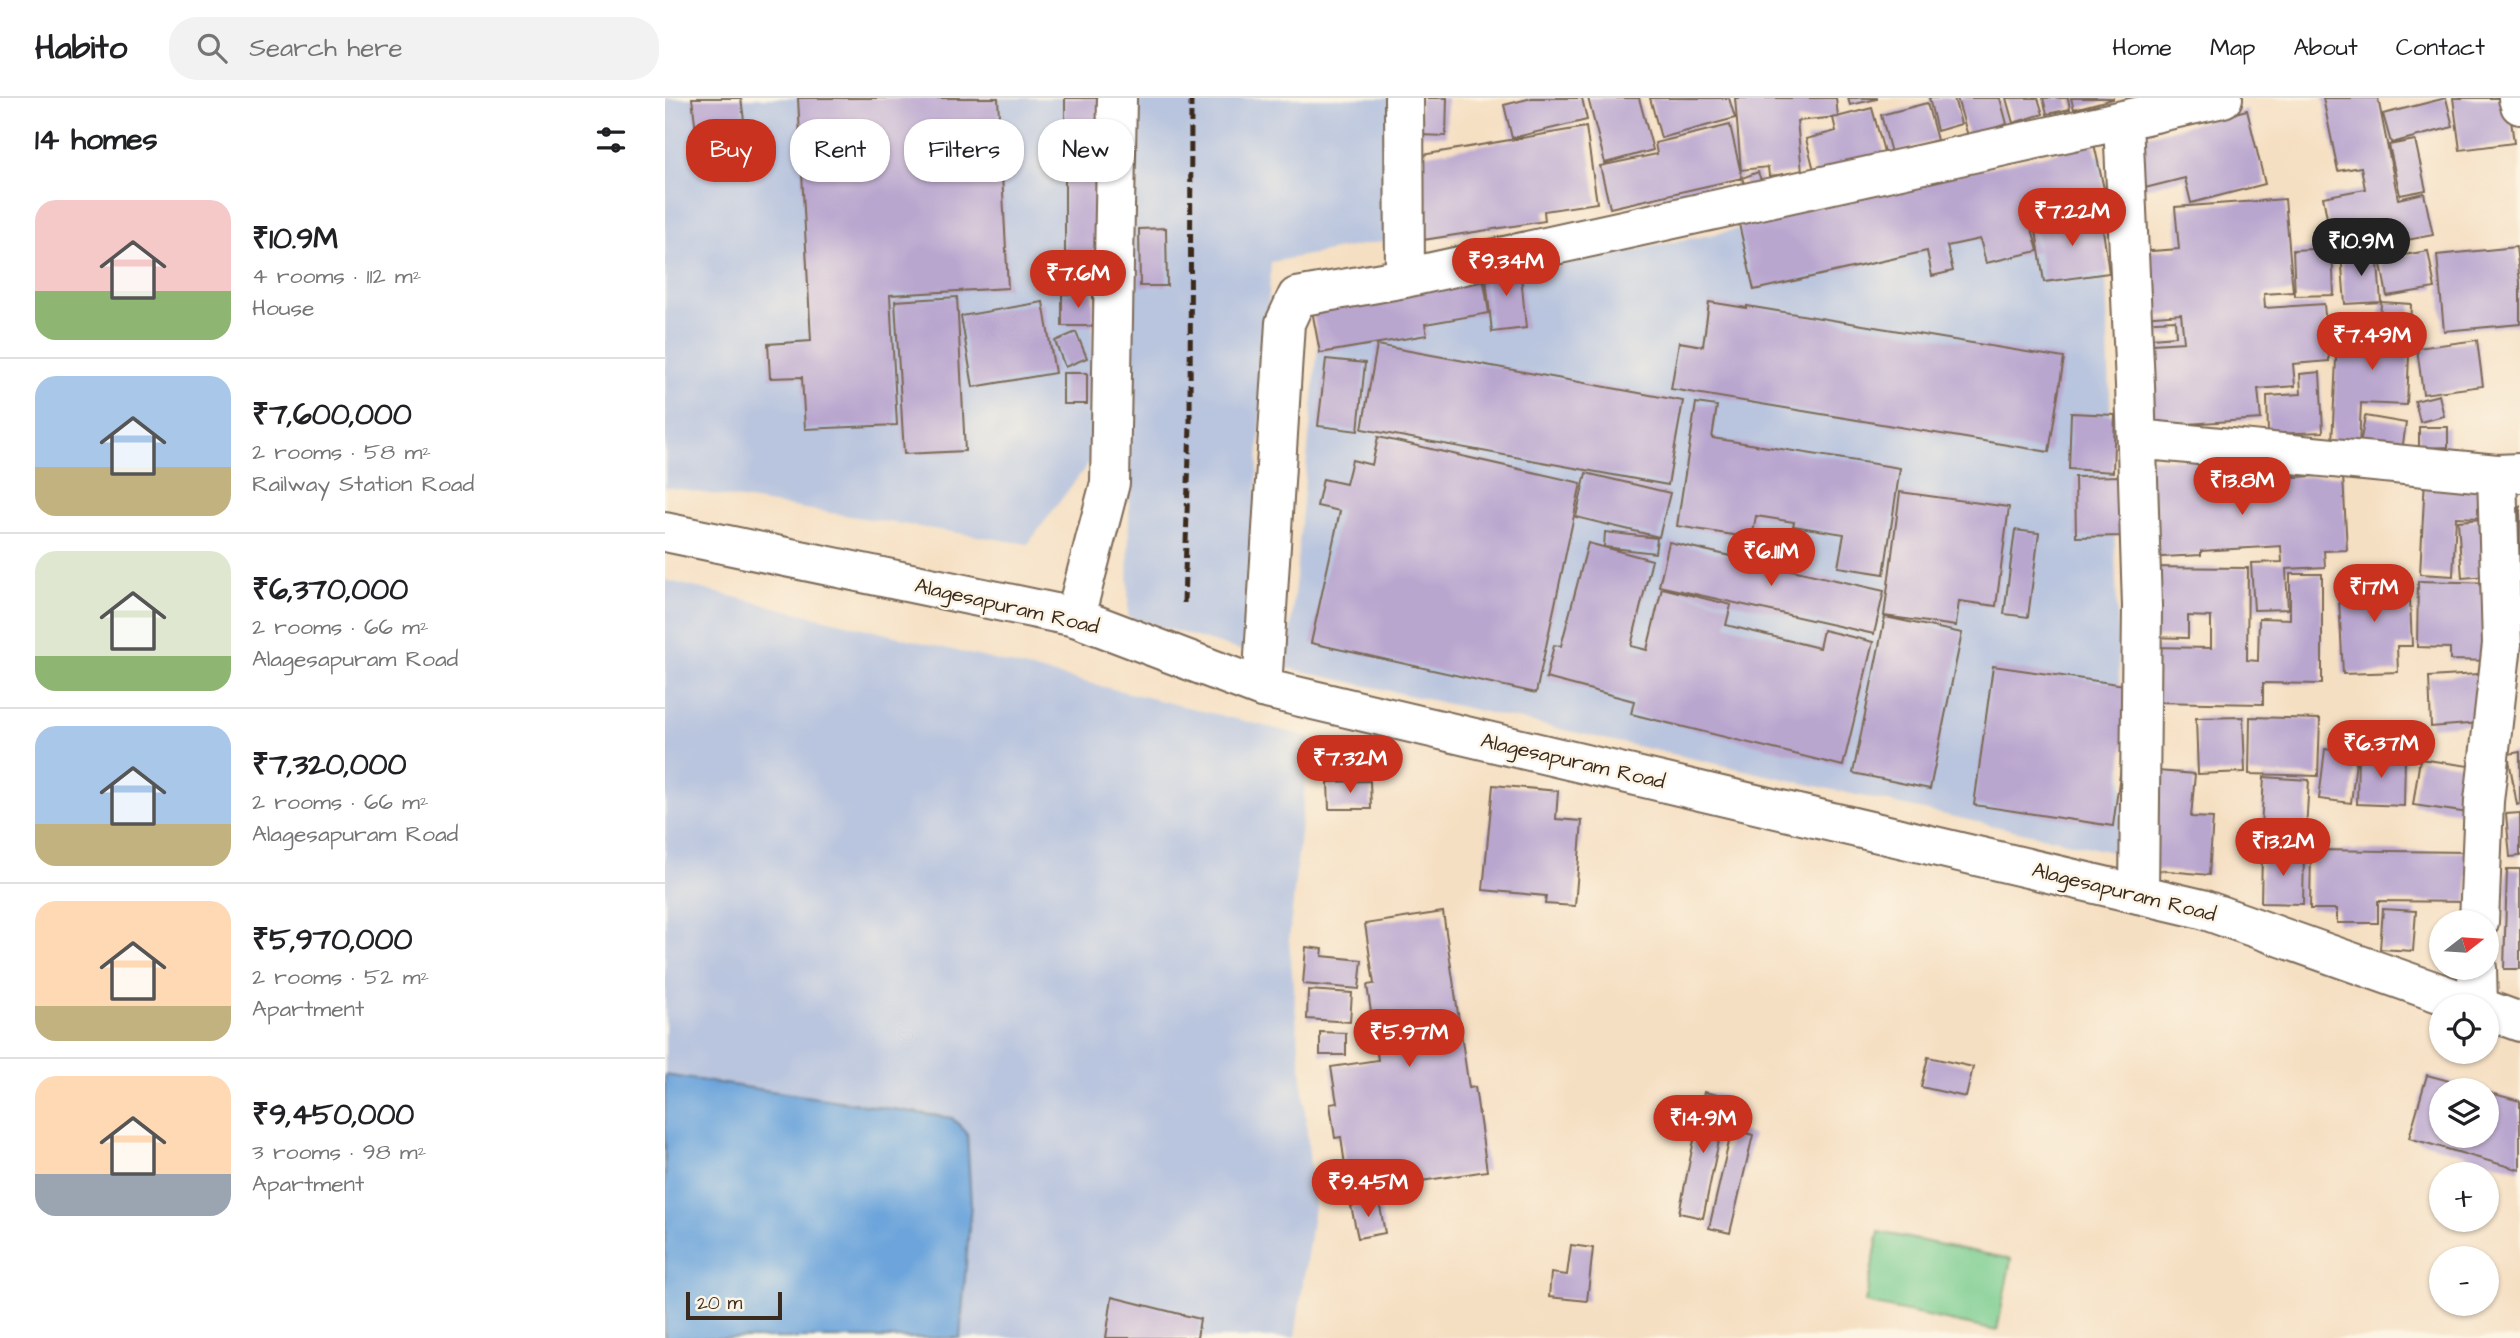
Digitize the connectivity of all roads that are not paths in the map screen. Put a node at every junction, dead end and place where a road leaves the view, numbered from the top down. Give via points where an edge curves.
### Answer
1 (1117, 98) edge
2 (1403, 98) edge
3 (2223, 98) edge
4 (2518, 98) edge
5 (2520, 105) edge
6 (2134, 113) edge
7 (1405, 278) junction
8 (2137, 439) junction
9 (2509, 473) edge
10 (665, 532) edge
11 (1076, 618) junction
12 (1262, 688) junction
13 (2139, 894) junction
14 (2479, 910) edge
15 (2443, 994) edge
16 (2499, 1014) edge
17 (2520, 1022) edge

1 - 11 street via 1111,483
2 - 7 street
3 - 6 street
4 - 5 street
6 - 7 street
6 - 8 street
7 - 12 street via 1297,298 1285,323
8 - 9 street
8 - 13 street via 2142,606
9 - 14 street via 2502,644 2484,801
10 - 11 street, Alagesapuram Road
11 - 12 street, Alagesapuram Road
12 - 13 street, Alagesapuram Road
13 - 15 street, Alagesapuram Road via 2202,909
16 - 17 street

